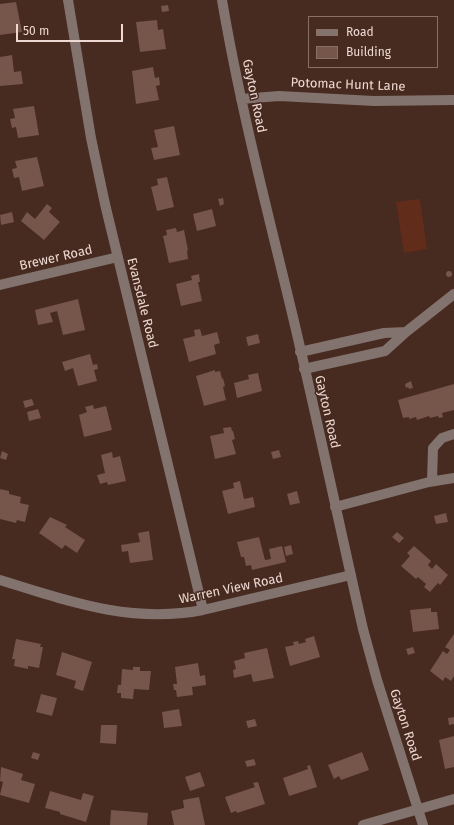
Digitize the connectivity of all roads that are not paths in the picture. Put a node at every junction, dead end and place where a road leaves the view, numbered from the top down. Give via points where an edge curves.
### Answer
1 (68, 0) edge
2 (222, 0) edge
3 (241, 99) junction
4 (454, 100) edge
5 (118, 257) junction
6 (0, 285) edge
7 (454, 294) edge
8 (406, 332) junction
9 (300, 352) junction
10 (304, 369) junction
11 (454, 434) edge
12 (454, 478) edge
13 (432, 481) junction
14 (335, 507) junction
15 (351, 575) junction
16 (0, 580) edge
17 (203, 610) junction
18 (454, 799) edge
19 (418, 809) junction
20 (363, 825) edge
21 (423, 825) edge

1 - 5 street, Evansdale Road via 91,138
2 - 3 street, Gayton Road
3 - 4 street, Potomac Hunt Lane via 279,96 374,101
3 - 9 street, Gayton Road
5 - 6 street, Brewer Road
5 - 17 street, Evansdale Road
7 - 8 street
8 - 9 street via 384,333
8 - 10 street via 385,350
9 - 10 street, Gayton Road
10 - 14 street, Gayton Road
11 - 13 street via 442,438 433,448
12 - 13 street
13 - 14 street
14 - 15 street, Gayton Road
15 - 17 street, Warren View Road
15 - 19 street, Gayton Road via 377,680
16 - 17 street, Warren View Road via 83,605 122,613 185,614
18 - 19 street
19 - 20 street
19 - 21 street, Gayton Road

